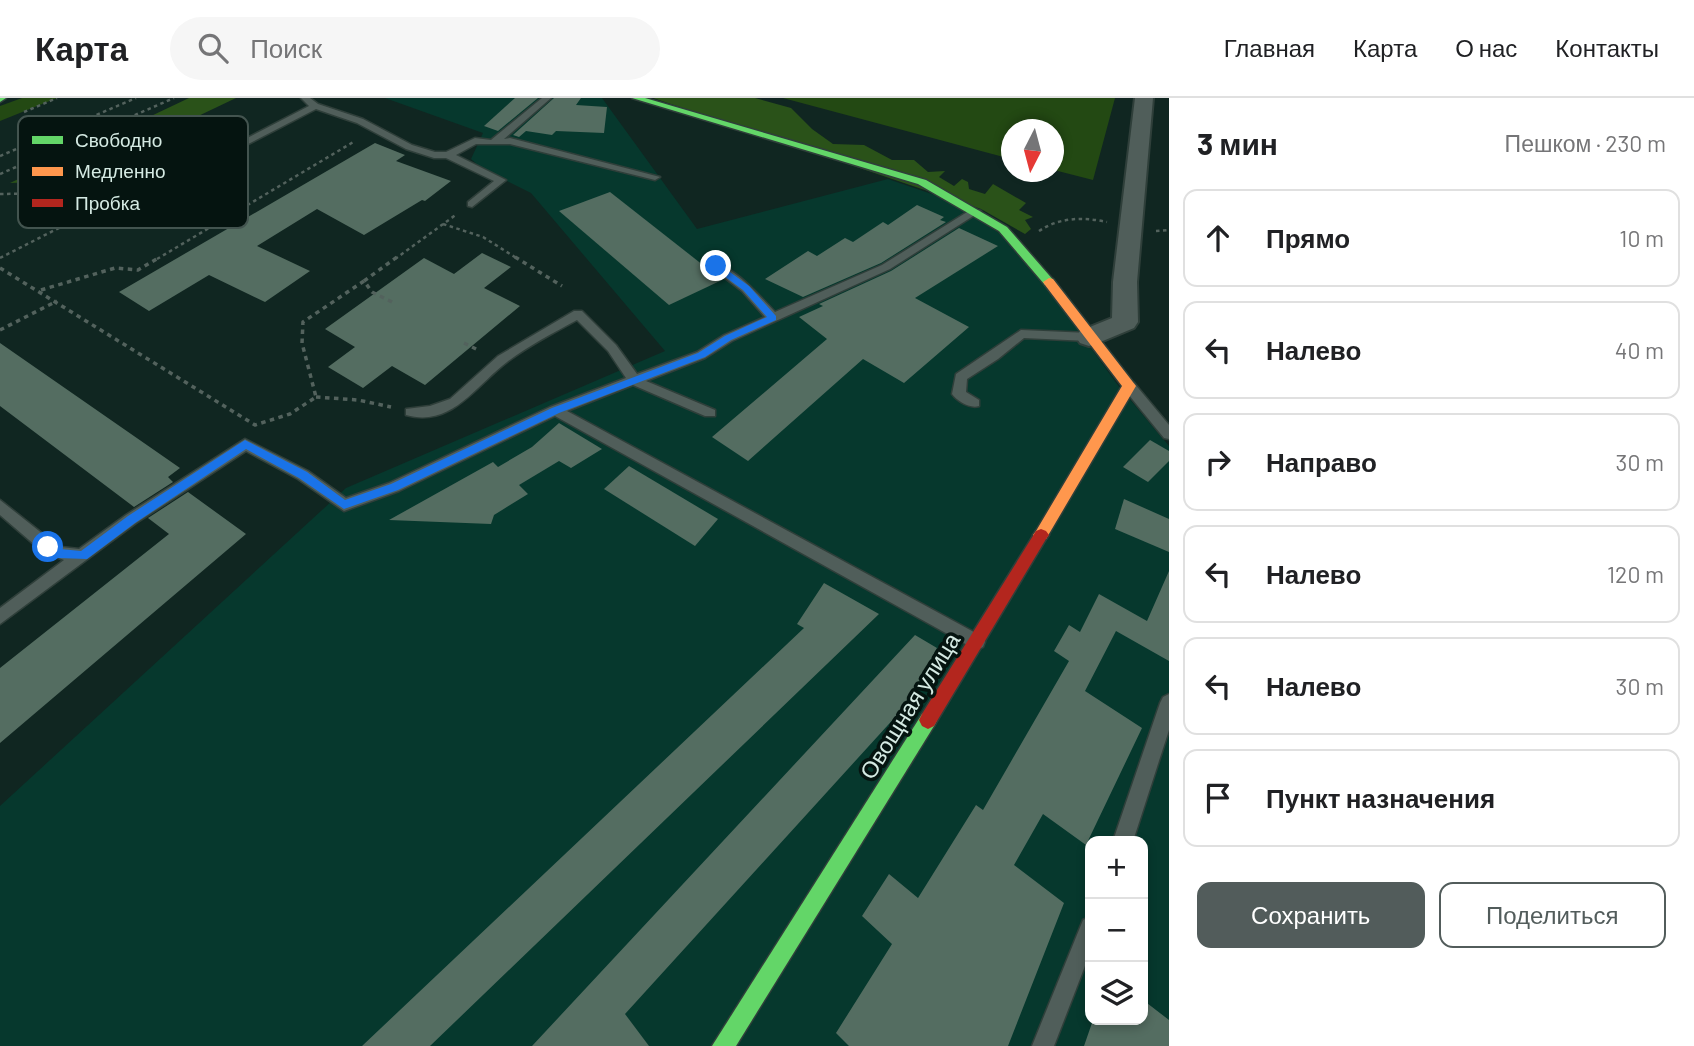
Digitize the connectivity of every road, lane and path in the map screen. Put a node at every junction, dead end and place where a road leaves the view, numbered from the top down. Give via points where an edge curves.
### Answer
1 (136, 98) edge
2 (174, 98) edge
3 (304, 98) edge
4 (547, 98) edge
5 (636, 98) edge
6 (1144, 98) edge
7 (316, 106) junction
8 (94, 116) edge
9 (133, 116) edge
10 (248, 139) edge
11 (355, 141) dead end
12 (493, 143) junction
13 (18, 148) edge
14 (448, 155) junction
15 (0, 156) edge
16 (18, 166) edge
17 (0, 174) edge
18 (655, 177) dead end
19 (472, 204) dead end
20 (248, 205) edge
21 (976, 211) junction
22 (64, 228) edge
23 (209, 228) edge
24 (1130, 228) junction
25 (1003, 229) junction
26 (1169, 230) edge
27 (0, 258) edge
28 (716, 266) dead end
29 (0, 268) edge
30 (364, 281) junction
31 (562, 286) dead end
32 (40, 290) junction
33 (57, 301) junction
34 (392, 302) dead end
35 (773, 318) junction
36 (0, 330) edge
37 (1089, 337) junction
38 (635, 381) junction
39 (1129, 386) junction
40 (974, 403) dead end
41 (555, 410) junction
42 (411, 412) dead end
43 (710, 413) dead end
44 (1169, 434) edge
45 (0, 506) edge
46 (83, 556) junction
47 (0, 617) edge
48 (976, 642) junction
49 (1169, 703) edge
50 (1125, 836) edge
51 (1085, 940) edge
52 (723, 1046) edge
53 (1043, 1046) edge

1 - 8 path
2 - 9 path
3 - 7 lane
4 - 12 lane
5 - 21 street via 922,182
6 - 24 street
7 - 10 lane
7 - 14 lane via 360,121 409,147
11 - 20 path
12 - 14 lane via 475,141
12 - 18 lane via 510,141
13 - 15 path
14 - 19 lane via 501,180
16 - 17 path
21 - 25 street
21 - 35 lane via 886,267
22 - 27 path
23 - 32 path via 138,270 115,268
24 - 25 path via 1085,216 1048,224 1029,239
24 - 26 path
24 - 37 street via 1125,322
25 - 37 street
28 - 35 lane via 746,288
29 - 32 path
30 - 31 path via 443,224 483,237
30 - 33 path via 303,322 302,343 316,397 290,414 255,425
30 - 34 path via 372,292
32 - 33 path
33 - 36 path
35 - 38 lane via 701,355
37 - 39 street
37 - 40 lane via 1021,334 961,376 959,394
38 - 41 lane
38 - 42 lane via 612,348 578,314 522,345 491,367 469,393 442,410
38 - 43 lane
39 - 44 lane
39 - 48 street, Овощная улица
41 - 46 lane via 394,487 344,505 303,475 245,444
41 - 48 lane
45 - 46 lane via 48,547
46 - 47 lane
48 - 52 street, Овощная улица
49 - 50 lane
51 - 53 lane

